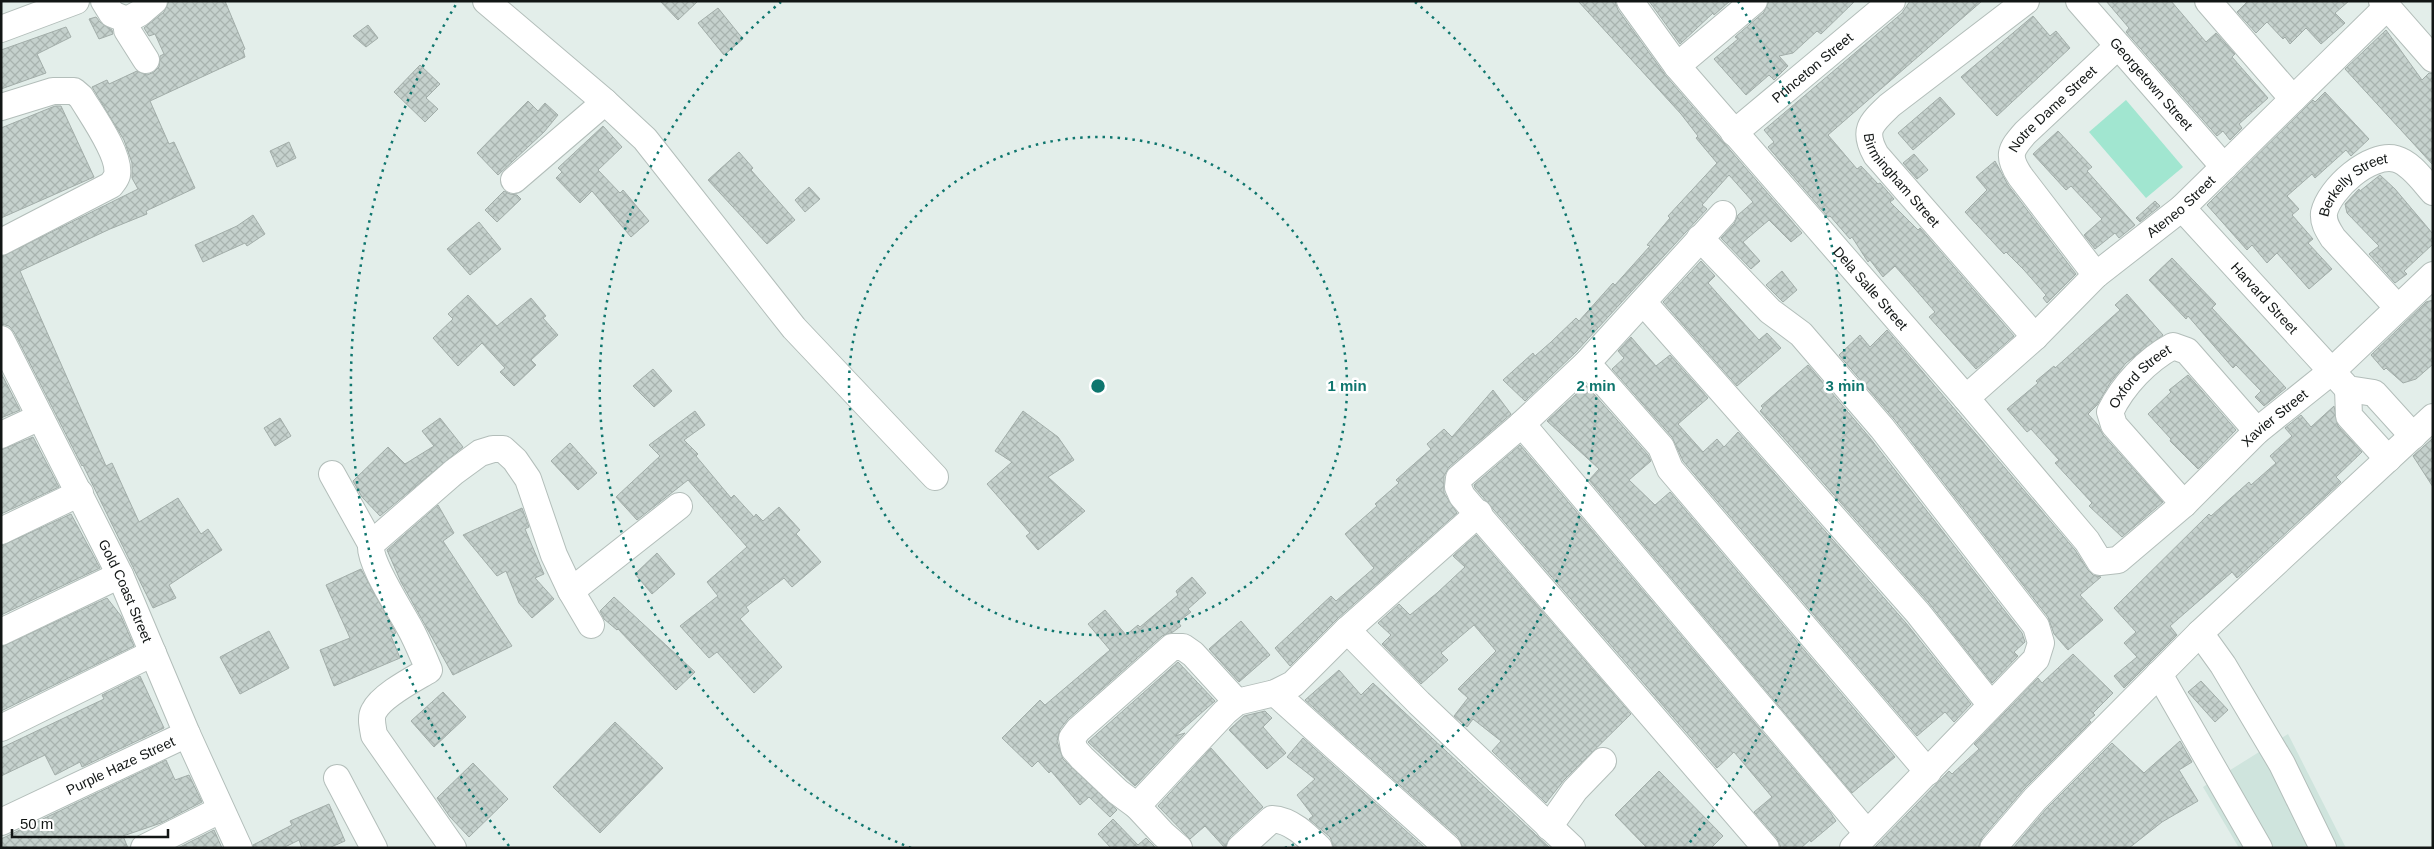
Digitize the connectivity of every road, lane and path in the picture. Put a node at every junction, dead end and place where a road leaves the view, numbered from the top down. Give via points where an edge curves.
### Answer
1 (76, 1) edge
2 (104, 1) edge
3 (154, 1) edge
4 (486, 1) edge
5 (1630, 1) edge
6 (1754, 1) edge
7 (1892, 1) edge
8 (2026, 1) edge
9 (2079, 1) edge
10 (2208, 1) edge
11 (2384, 4) edge
12 (126, 20) junction
13 (1, 29) edge
14 (2118, 46) junction
15 (2433, 59) edge
16 (146, 60) dead end
17 (1677, 66) junction
18 (2294, 99) junction
19 (604, 102) junction
20 (1, 107) edge
21 (1734, 133) junction
22 (2224, 167) junction
23 (514, 180) dead end
24 (2433, 192) edge
25 (2182, 208) junction
26 (1723, 214) dead end
27 (1700, 238) junction
28 (1, 242) edge
29 (2096, 275) junction
30 (2433, 275) edge
31 (1643, 302) junction
32 (2398, 308) junction
33 (2035, 337) junction
34 (1, 339) edge
35 (1587, 363) junction
36 (2340, 380) junction
37 (1966, 398) junction
38 (40, 417) junction
39 (2433, 418) edge
40 (1522, 424) junction
41 (2257, 431) junction
42 (1, 435) edge
43 (2413, 436) junction
44 (2388, 458) junction
45 (332, 474) dead end
46 (935, 476) dead end
47 (80, 493) junction
48 (2184, 504) junction
49 (679, 506) dead end
50 (1478, 513) junction
51 (1, 530) edge
52 (371, 544) junction
53 (2118, 560) joint
54 (120, 575) junction
55 (571, 591) junction
56 (591, 625) dead end
57 (1347, 630) junction
58 (1, 632) edge
59 (2200, 633) junction
60 (153, 653) junction
61 (2159, 674) junction
62 (1275, 693) junction
63 (1237, 702) junction
64 (1990, 704) junction
65 (1, 728) edge
66 (186, 734) junction
67 (1603, 761) dead end
68 (1928, 772) junction
69 (337, 778) dead end
70 (1137, 806) junction
71 (220, 810) junction
72 (1, 822) edge
73 (1549, 827) junction
74 (1860, 840) edge
75 (144, 848) edge
76 (239, 848) edge
77 (374, 848) edge
78 (453, 848) edge
79 (1179, 848) edge
80 (1240, 848) edge
81 (1320, 848) edge
82 (1448, 848) edge
83 (1572, 848) edge
84 (1766, 848) edge
85 (1993, 848) edge
86 (2259, 848) edge
87 (2323, 848) edge

1 - 13 street
2 - 12 street via 112,14
3 - 12 street
4 - 19 street
5 - 17 street, Dela Salle Street
6 - 17 street
7 - 21 street, Princeton Street
8 - 33 street, Birmingham Street via 1890,105 1869,130 1868,142
9 - 14 street, Georgetown Street
10 - 18 street
11 - 15 street
11 - 18 street, Ateneo Street
12 - 16 street via 127,30
14 - 22 street, Georgetown Street
14 - 29 street, Notre Dame Street via 2025,133 2010,154 2020,176
17 - 21 street, Dela Salle Street
18 - 22 street, Ateneo Street
19 - 23 street
19 - 46 street via 645,139 794,328
20 - 28 street via 62,89 74,91 81,97 115,158 117,177 111,185
21 - 37 street, Dela Salle Street
22 - 25 street, Ateneo Street
24 - 32 street, Berkelly Street via 2408,166 2396,159 2382,158 2361,167 2337,190 2324,214 2325,224 2333,238
25 - 29 street, Ateneo Street
25 - 36 street, Harvard Street
26 - 27 street
27 - 31 street
27 - 64 street via 1770,311 1801,334 1882,428 2036,626 2041,643 2036,659
29 - 33 street, Ateneo Street
30 - 32 street, Xavier Street
31 - 35 street
31 - 64 street via 1918,613
32 - 36 street, Xavier Street
33 - 37 street, Ateneo Street
34 - 38 street, Gold Coast Street
35 - 40 street
35 - 68 street via 1661,447 1670,469
36 - 41 street, Xavier Street
36 - 43 street via 2374,393
36 - 44 street via 2349,416
37 - 53 street, Dela Salle Street via 2087,541 2100,562
38 - 42 street
38 - 47 street, Gold Coast Street
39 - 43 street
40 - 50 street via 1459,478 1462,496
40 - 74 street
41 - 48 street, Xavier Street
41 - 48 street, Oxford Street via 2187,352 2173,346 2156,355 2118,396 2110,412 2114,425
43 - 44 street
44 - 59 street
45 - 52 street
47 - 51 street
47 - 54 street, Gold Coast Street
48 - 53 street, Xavier Street
49 - 55 street
50 - 57 street
50 - 84 street
52 - 55 street via 480,452 503,449 528,479 554,555
52 - 78 street via 379,572 429,670 381,702 373,712 374,735
54 - 58 street
54 - 60 street, Gold Coast Street
55 - 56 street
57 - 62 street via 1293,684
57 - 73 street
59 - 61 street
59 - 87 street via 2224,665 2282,764
60 - 65 street
60 - 66 street, Gold Coast Street
61 - 85 street via 2035,799
61 - 86 street
62 - 63 street
62 - 82 street
63 - 70 street
63 - 70 street via 1192,654 1183,647 1172,647 1078,730 1072,738 1074,749
64 - 68 street
66 - 71 street, Gold Coast Street
66 - 72 street, Purple Haze Street
67 - 73 street via 1575,790
68 - 74 street
69 - 77 street
70 - 79 street
71 - 75 street
71 - 76 street, Gold Coast Street
73 - 83 street
80 - 81 street via 1272,819 1294,826

